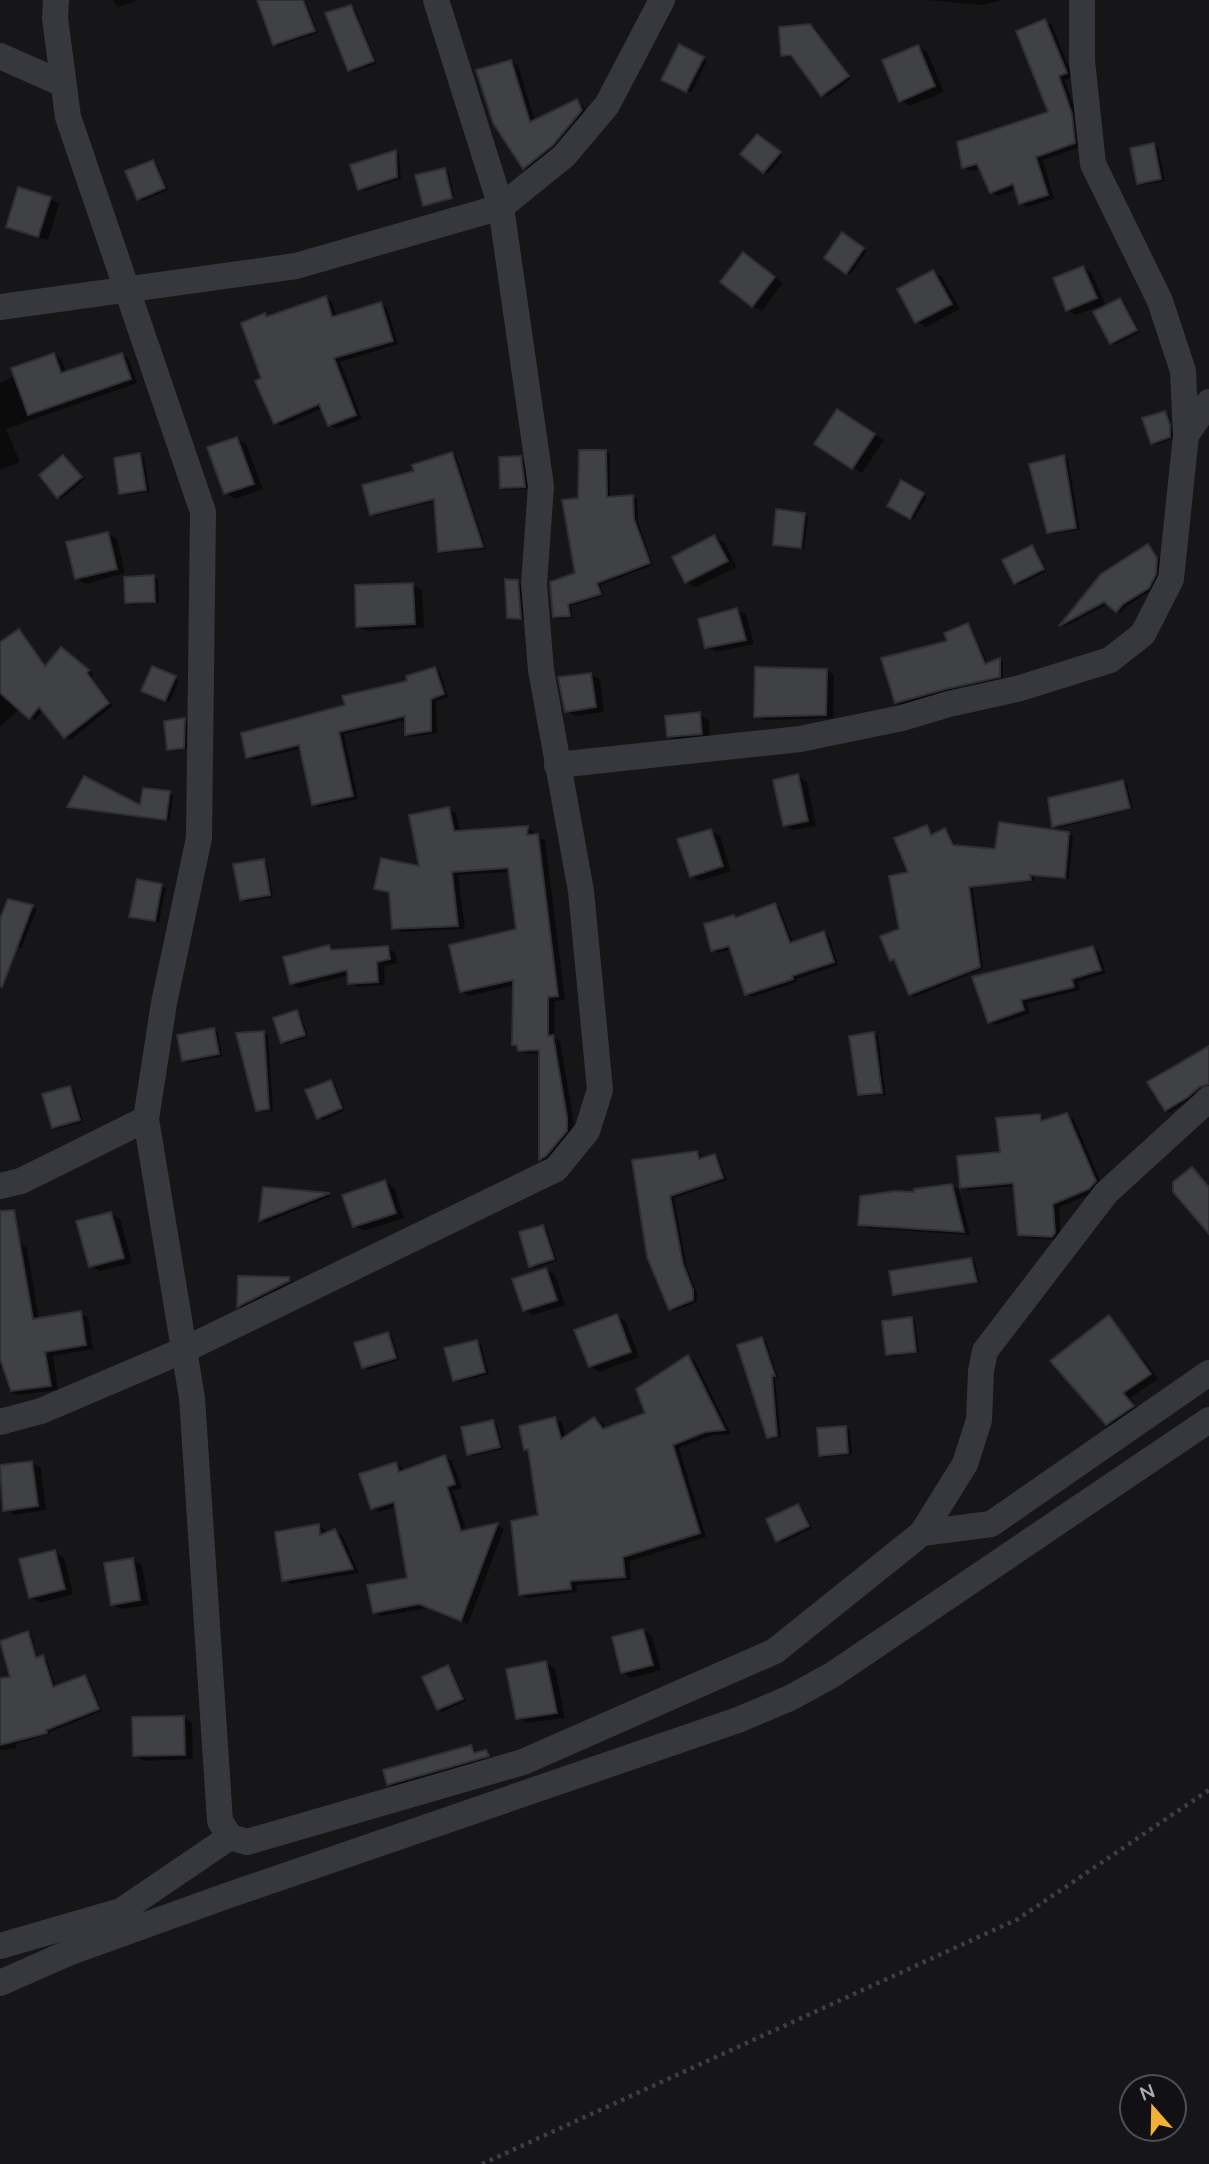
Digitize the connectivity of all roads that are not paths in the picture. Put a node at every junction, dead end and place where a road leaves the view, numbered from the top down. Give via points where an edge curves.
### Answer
1 (56, 0) edge
2 (436, 0) edge
3 (662, 0) edge
4 (1082, 0) edge
5 (0, 56) edge
6 (63, 84) junction
7 (501, 207) junction
8 (127, 289) junction
9 (0, 307) edge
10 (1209, 402) edge
11 (1186, 435) junction
12 (556, 765) junction
13 (1209, 1099) edge
14 (146, 1119) junction
15 (0, 1186) edge
16 (184, 1350) junction
17 (1209, 1373) edge
18 (1209, 1420) edge
19 (0, 1422) edge
20 (922, 1533) junction
21 (230, 1837) junction
22 (0, 1946) edge
23 (0, 1983) edge

1 - 6 street
2 - 7 street
3 - 7 street via 607,105 564,156
4 - 11 street via 1082,61 1093,164 1160,301 1183,371
5 - 6 street
6 - 8 street via 68,117
7 - 8 street via 296,266
7 - 12 street via 541,485 534,584
8 - 9 street
8 - 14 street via 203,512 199,838 164,1003
10 - 11 street
11 - 12 street via 1171,579 1143,634 1110,660 1017,689 800,739
12 - 16 street via 581,891 596,1032 600,1090 587,1131 556,1170
13 - 20 street via 1107,1193 985,1351 979,1420 965,1464
14 - 15 street via 21,1181
14 - 16 street
16 - 19 street via 41,1411
16 - 21 street via 192,1398 220,1821
17 - 20 street via 991,1524
18 - 23 street via 832,1675 790,1698 68,1953
20 - 21 street via 775,1651 523,1762 247,1842
21 - 22 street via 121,1911

